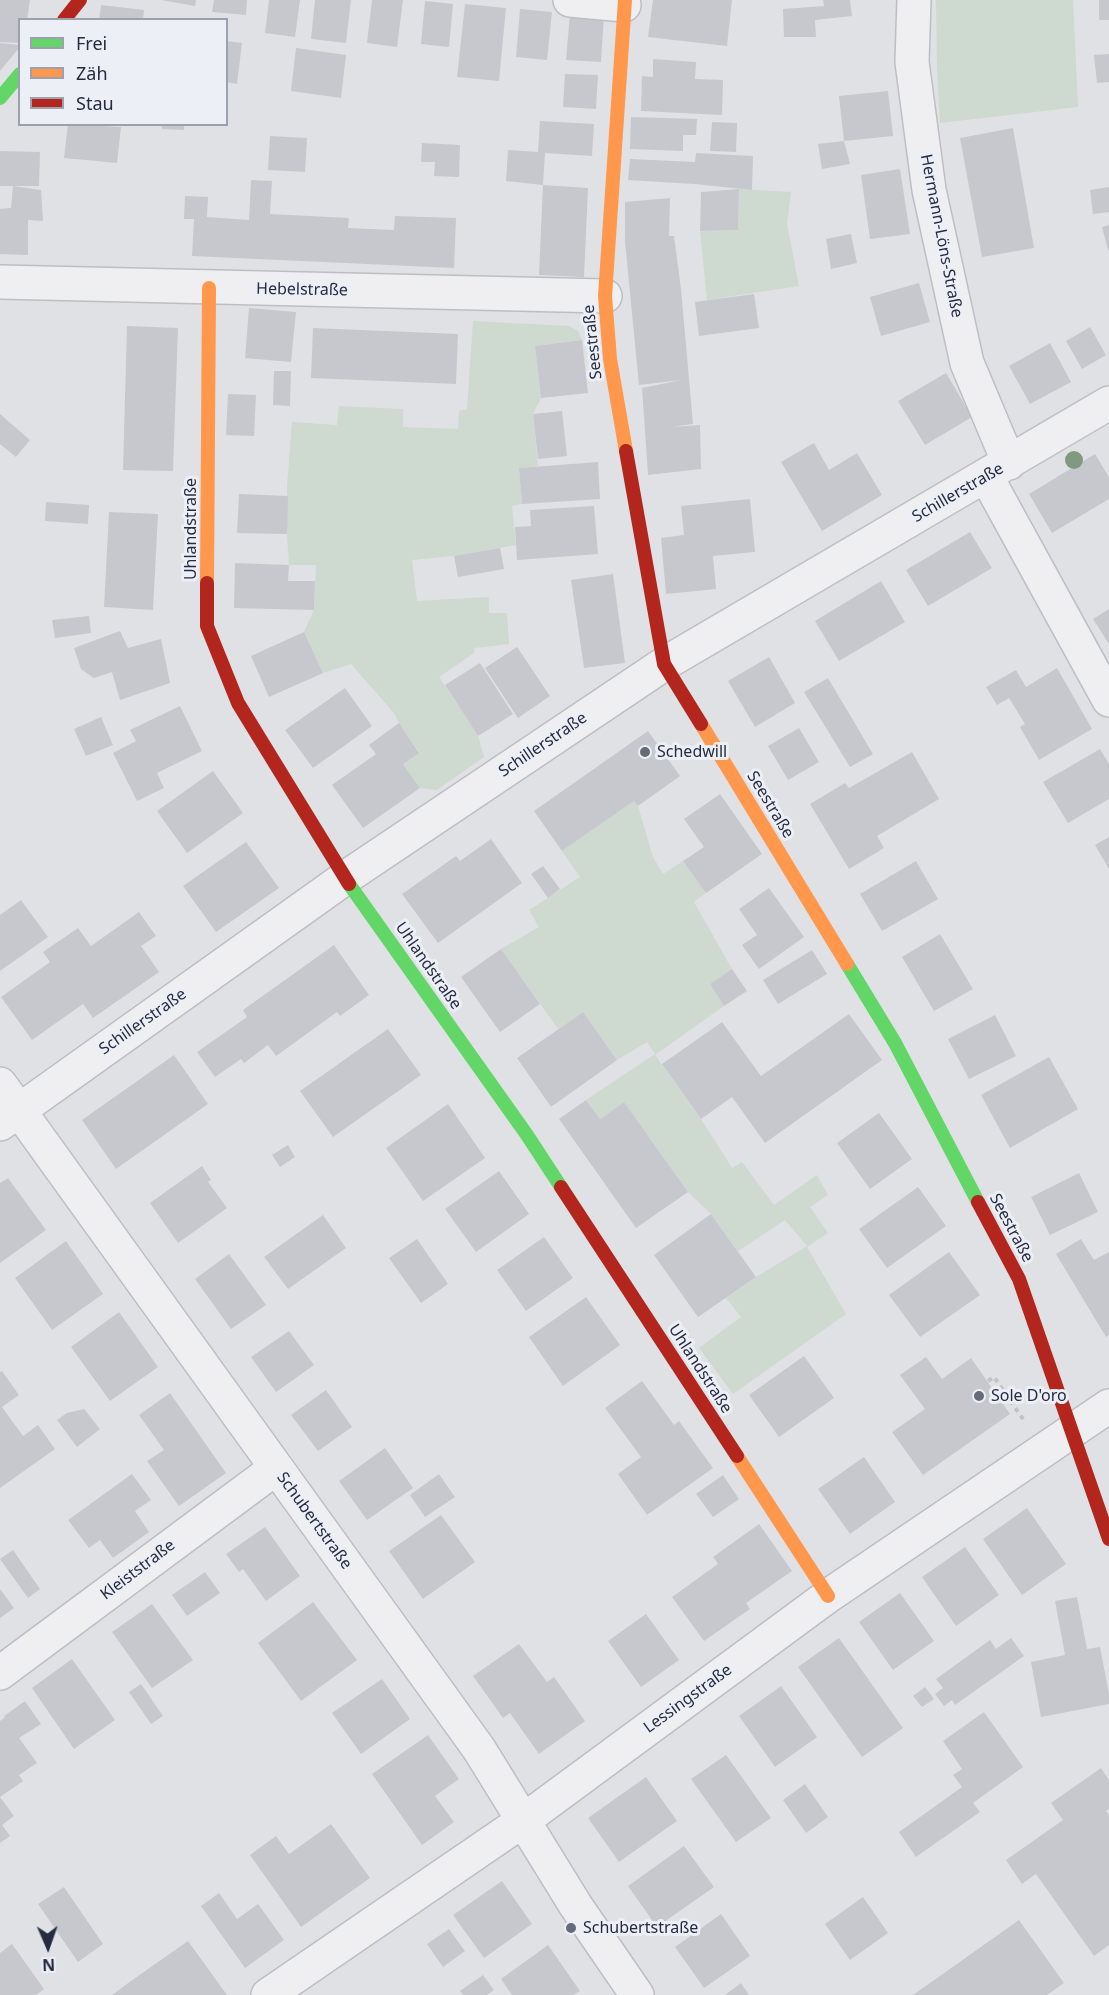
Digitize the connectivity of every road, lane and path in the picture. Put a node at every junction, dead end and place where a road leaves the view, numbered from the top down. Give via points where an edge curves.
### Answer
1 (80, 0) edge
2 (570, 0) edge
3 (914, 0) edge
4 (624, 3) edge
5 (66, 18) edge
6 (18, 76) edge
7 (0, 98) edge
8 (0, 282) edge
9 (210, 288) junction
10 (605, 296) junction
11 (1109, 403) edge
12 (998, 470) junction
13 (664, 664) junction
14 (1109, 700) edge
15 (345, 878) junction
16 (0, 1084) edge
17 (9, 1117) edge
18 (988, 1382) dead end
19 (1109, 1406) edge
20 (1072, 1431) junction
21 (1045, 1450) junction
22 (276, 1468) junction
23 (1109, 1539) edge
24 (828, 1596) junction
25 (0, 1672) edge
26 (524, 1820) junction
27 (268, 1995) edge
28 (637, 1995) edge

1 - 5 street
2 - 4 street
3 - 12 street, Hermann-Löns-Straße via 912,62 929,190 967,363
4 - 10 street, Seestraße
6 - 7 street
8 - 9 street, Hebelstraße
9 - 10 street, Hebelstraße
9 - 15 street, Uhlandstraße via 207,626 238,704
10 - 13 street, Seestraße via 610,359
11 - 12 street, Schillerstraße
12 - 13 street, Schillerstraße
12 - 14 street, Hermann-Löns-Straße
13 - 15 street, Schillerstraße
13 - 20 street, Seestraße via 895,1043 1019,1279
15 - 17 street, Schillerstraße
15 - 24 street, Uhlandstraße via 527,1135
16 - 17 street, Schubertstraße
17 - 22 street, Schubertstraße
18 - 21 path via 994,1377
19 - 20 street, Lessingstraße
20 - 21 street, Lessingstraße
20 - 23 street, Seestraße
21 - 24 street, Lessingstraße
22 - 25 street, Kleiststraße
22 - 26 street, Schubertstraße via 479,1749
24 - 26 street, Lessingstraße
26 - 27 street, Lessingstraße
26 - 28 street, Schubertstraße

